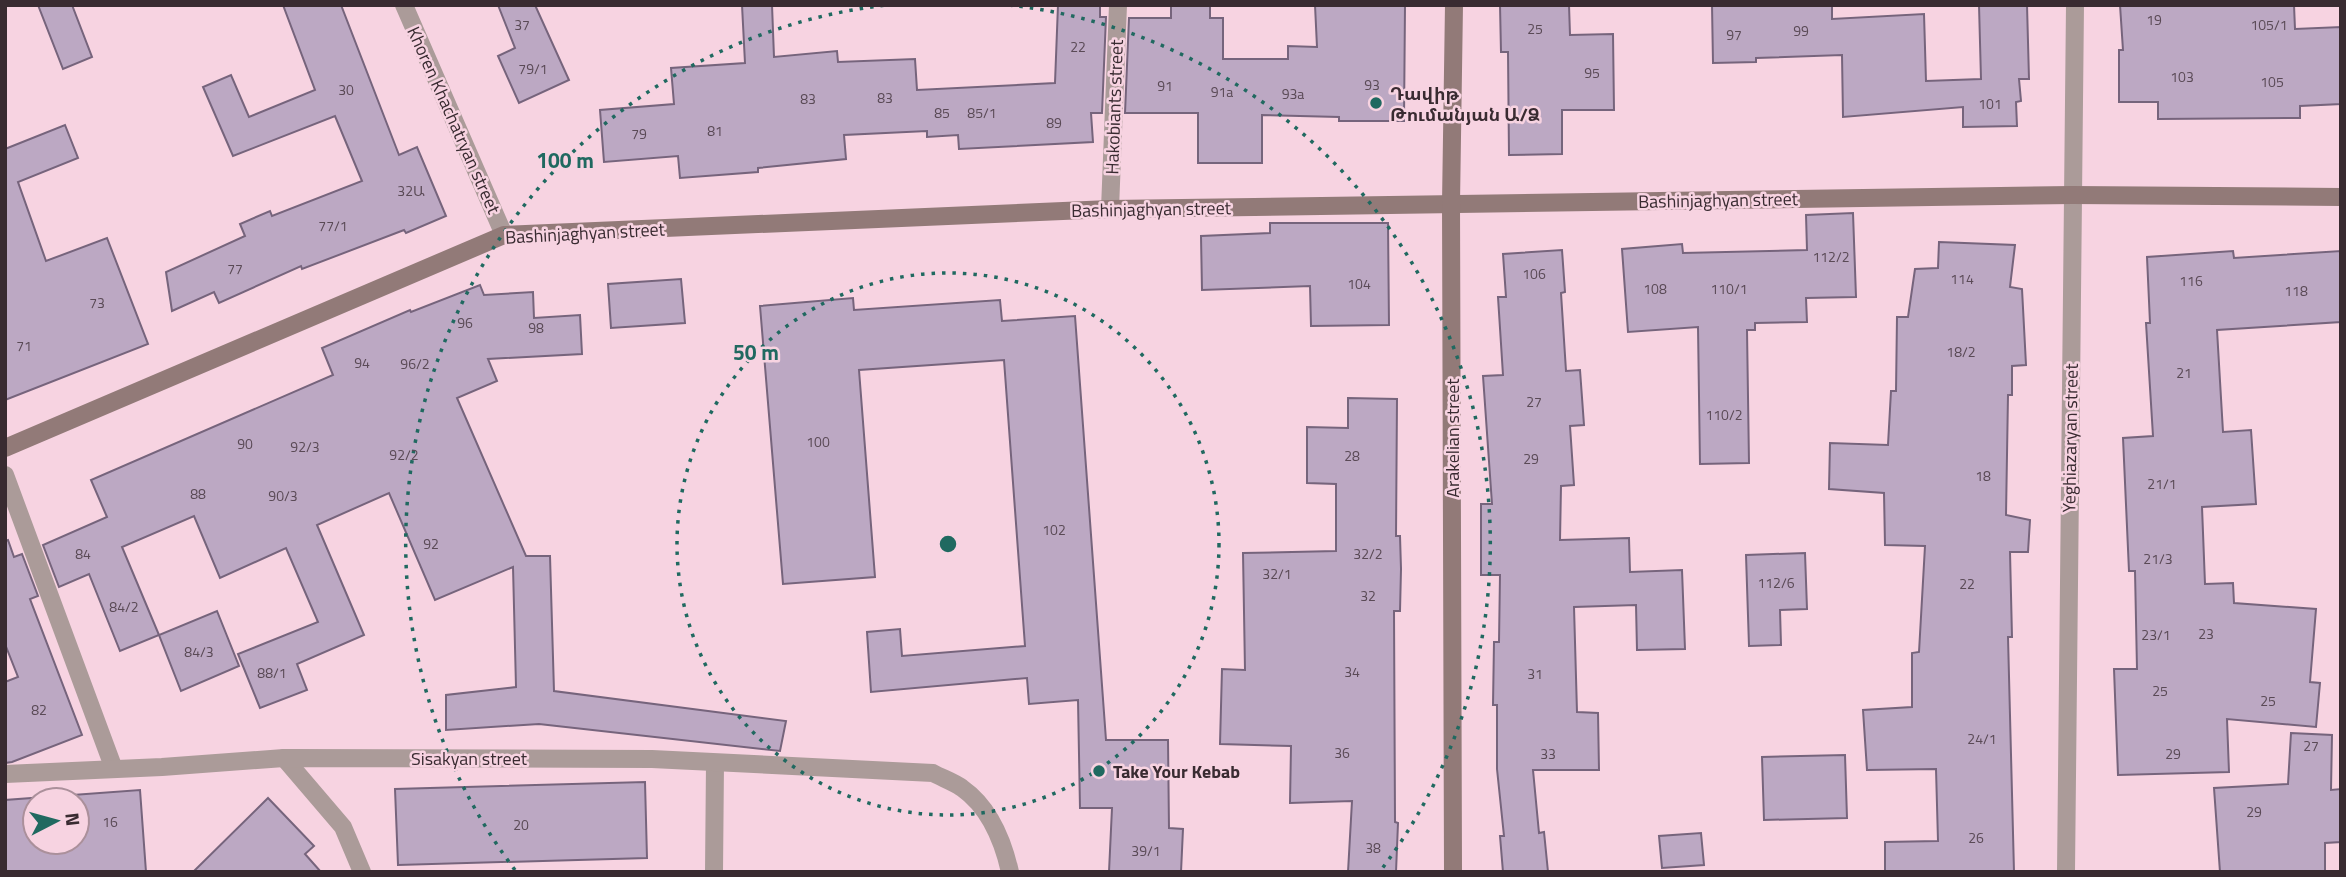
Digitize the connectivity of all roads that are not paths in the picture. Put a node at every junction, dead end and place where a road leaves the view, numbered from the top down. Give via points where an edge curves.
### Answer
1 (404, 5) edge
2 (1118, 5) edge
3 (1454, 5) edge
4 (2075, 5) edge
5 (2073, 195) junction
6 (2341, 197) edge
7 (1451, 203) junction
8 (1110, 209) junction
9 (504, 235) junction
10 (5, 448) edge
11 (5, 475) edge
12 (284, 758) junction
13 (715, 763) junction
14 (114, 769) junction
15 (5, 774) edge
16 (362, 872) edge
17 (715, 872) edge
18 (1010, 872) edge
19 (1453, 872) edge
20 (2066, 872) edge

1 - 9 street, Khoren Khachatryan street
2 - 8 street, Hakobiants street
3 - 7 main road, Arakelian street
4 - 5 street, Yeghiazaryan street
5 - 6 main road, Bashinjaghyan street
5 - 7 main road, Bashinjaghyan street
5 - 20 street, Yeghiazaryan street
7 - 8 main road, Bashinjaghyan street
7 - 19 main road, Arakelian street
8 - 9 main road, Bashinjaghyan street
9 - 10 main road, Bashinjaghyan street
11 - 14 street
12 - 13 street, Sisakyan street
12 - 14 street, Sisakyan street
12 - 16 street via 343,827
13 - 17 street
13 - 18 street, Sisakyan street via 933,773 962,788 986,811
14 - 15 street, Sisakyan street

